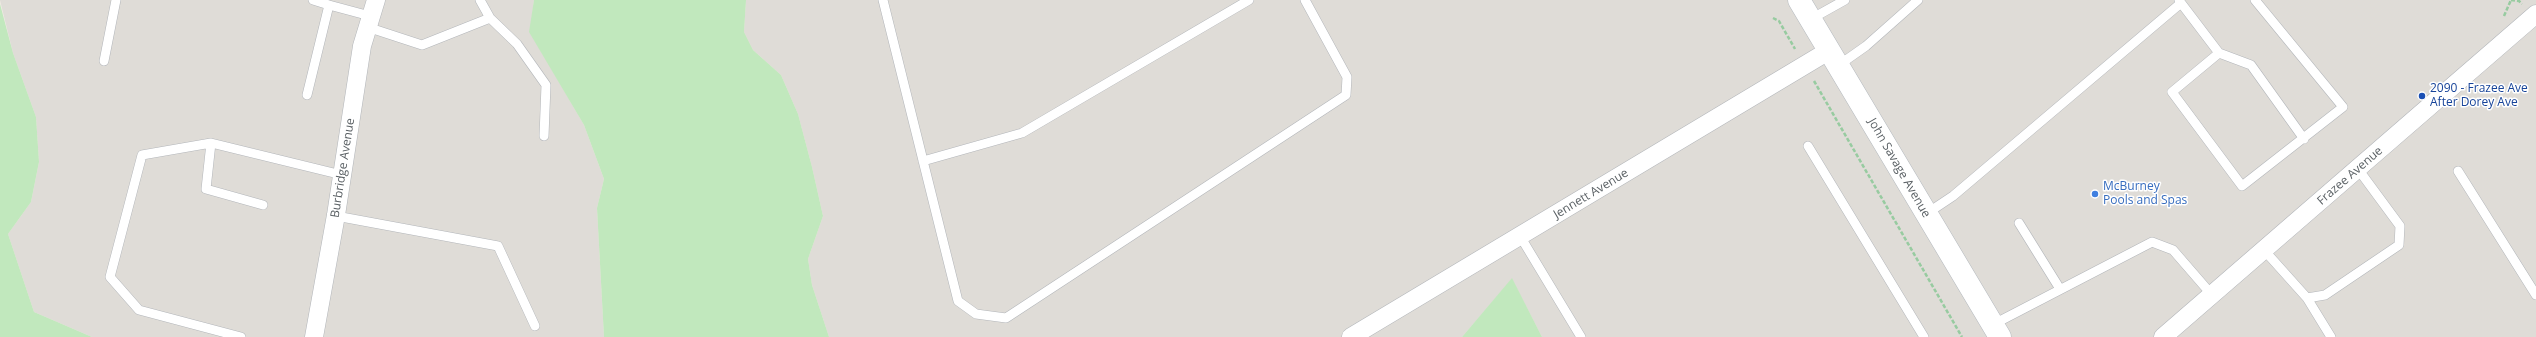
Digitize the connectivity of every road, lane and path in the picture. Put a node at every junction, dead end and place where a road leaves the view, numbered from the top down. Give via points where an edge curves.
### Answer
1 (116, 0) edge
2 (313, 0) edge
3 (480, 0) edge
4 (883, 0) edge
5 (1249, 0) edge
6 (1305, 0) edge
7 (1799, 0) edge
8 (1845, 0) edge
9 (1918, 0) edge
10 (2255, 0) edge
11 (2511, 0) edge
12 (2180, 1) edge
13 (329, 5) junction
14 (371, 14) edge
15 (2536, 14) edge
16 (490, 18) junction
17 (1774, 18) dead end
18 (1811, 19) junction
19 (2501, 20) dead end
20 (2219, 53) junction
21 (1835, 58) junction
22 (104, 61) dead end
23 (1805, 66) junction
24 (307, 95) dead end
25 (544, 136) dead end
26 (2304, 139) junction
27 (211, 143) junction
28 (1808, 146) dead end
29 (923, 161) junction
30 (2358, 168) junction
31 (2458, 171) dead end
32 (342, 175) junction
33 (263, 205) dead end
34 (1926, 215) junction
35 (336, 216) junction
36 (2019, 223) dead end
37 (1520, 236) junction
38 (2264, 250) junction
39 (2060, 289) junction
40 (2212, 295) junction
41 (2536, 295) edge
42 (2307, 298) junction
43 (535, 326) dead end
44 (1996, 331) edge
45 (241, 337) edge
46 (314, 337) edge
47 (1351, 337) edge
48 (1581, 337) edge
49 (1924, 337) edge
50 (1962, 337) edge
51 (2163, 337) edge
52 (2331, 337) edge

1 - 22 lane
2 - 13 lane
3 - 16 lane
4 - 29 lane
5 - 29 lane via 1022,133
6 - 29 lane via 1347,77 1346,95 1006,318 976,314 958,301
7 - 18 main road, John Savage Avenue
8 - 18 lane
9 - 21 lane via 1866,46
10 - 26 lane via 2343,107
11 - 19 path
12 - 20 lane
12 - 34 lane via 1959,192
13 - 14 lane
13 - 24 lane
14 - 16 lane via 422,45
14 - 32 street, Burbridge Avenue
15 - 30 street, Frazee Avenue
16 - 25 lane via 517,44 546,85
17 - 23 path via 1779,21
18 - 21 main road, John Savage Avenue
20 - 26 lane via 2251,65
20 - 26 lane via 2172,92 2242,186
21 - 23 street, Jennett Avenue
21 - 34 main road, John Savage Avenue
23 - 37 street, Jennett Avenue
23 - 50 path
27 - 32 lane
27 - 33 lane via 206,189
27 - 45 lane via 142,154 110,277 139,310
28 - 49 lane
30 - 38 street, Frazee Avenue
30 - 42 lane via 2400,226 2400,245 2325,295
31 - 41 lane
32 - 35 street, Burbridge Avenue
34 - 44 main road, John Savage Avenue
35 - 43 lane via 498,246
35 - 46 street, Burbridge Avenue
36 - 39 lane
37 - 47 street, Jennett Avenue
37 - 48 lane
38 - 40 street, Frazee Avenue
38 - 42 lane
39 - 40 lane via 2152,242 2173,250
39 - 44 lane
40 - 51 street, Frazee Avenue
42 - 52 lane

